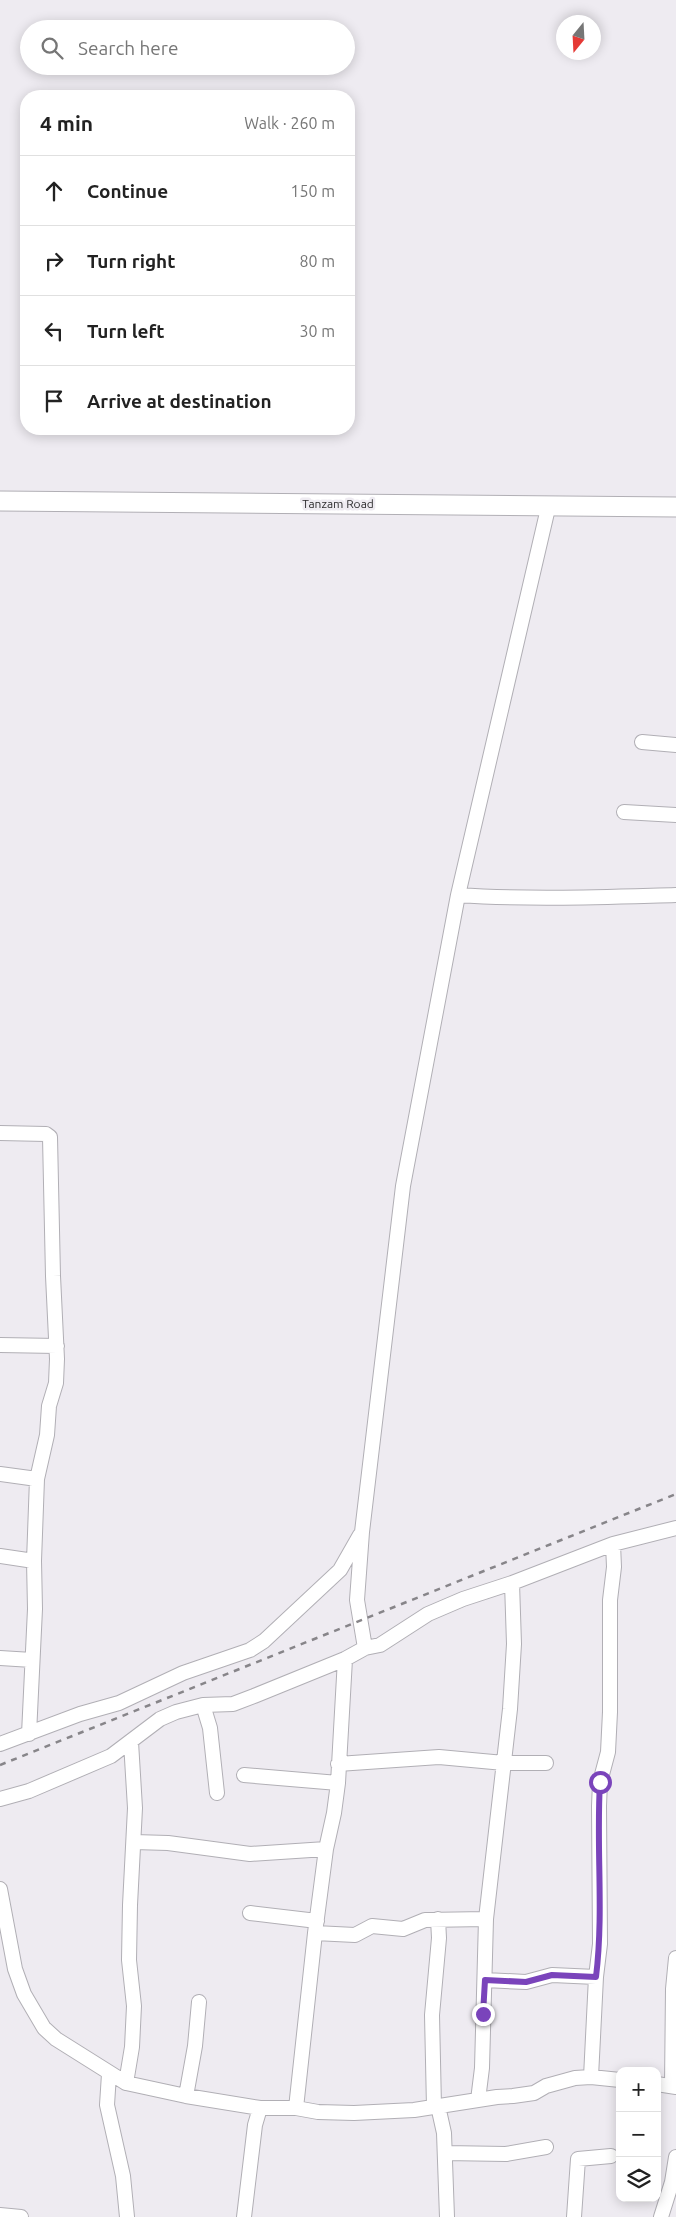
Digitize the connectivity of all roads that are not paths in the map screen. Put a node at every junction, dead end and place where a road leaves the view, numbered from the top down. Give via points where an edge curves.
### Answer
1 (0, 500) edge
2 (549, 504) junction
3 (676, 507) edge
4 (642, 742) dead end
5 (676, 744) edge
6 (624, 812) dead end
7 (676, 815) edge
8 (458, 895) junction
9 (676, 895) edge
10 (0, 1133) edge
11 (0, 1346) edge
12 (57, 1346) junction
13 (0, 1474) edge
14 (37, 1479) junction
15 (676, 1528) edge
16 (362, 1532) junction
17 (613, 1544) junction
18 (0, 1556) edge
19 (34, 1561) junction
20 (512, 1583) junction
21 (365, 1648) junction
22 (0, 1658) edge
23 (32, 1660) junction
24 (345, 1660) junction
25 (203, 1705) junction
26 (29, 1734) junction
27 (131, 1742) junction
28 (0, 1744) edge
29 (504, 1763) junction
30 (546, 1763) dead end
31 (338, 1764) junction
32 (244, 1775) dead end
33 (338, 1783) junction
34 (217, 1793) dead end
35 (0, 1799) edge
36 (134, 1842) junction
37 (326, 1849) junction
38 (0, 1889) edge
39 (250, 1913) dead end
40 (438, 1919) junction
41 (486, 1919) junction
42 (316, 1927) junction
43 (676, 1958) edge
44 (596, 1977) junction
45 (485, 1980) junction
46 (199, 2002) dead end
47 (109, 2074) junction
48 (591, 2077) junction
49 (616, 2080) edge
50 (126, 2083) junction
51 (661, 2084) edge
52 (674, 2086) edge
53 (186, 2096) junction
54 (478, 2100) junction
55 (436, 2107) junction
56 (260, 2108) junction
57 (296, 2108) junction
58 (546, 2147) dead end
59 (445, 2153) junction
60 (611, 2156) dead end
61 (676, 2157) edge
62 (0, 2215) edge
63 (21, 2217) edge
64 (127, 2217) edge
65 (244, 2217) edge
66 (447, 2217) edge
67 (574, 2217) edge
68 (660, 2217) edge

1 - 2 highway, Tanzam Road
2 - 3 highway, Tanzam Road
2 - 8 street
4 - 5 street
6 - 7 street
8 - 9 street via 569,899
8 - 16 street via 403,1186
10 - 12 street via 46,1134 50,1137
11 - 12 street
12 - 14 street via 56,1383
13 - 14 street
14 - 19 street
15 - 17 street
16 - 21 street via 358,1600
16 - 26 street via 340,1570 264,1641 250,1650 183,1673 119,1703
17 - 20 street
17 - 44 street via 610,1720 608,1752 600,1782 600,1931
18 - 19 street
19 - 23 street
20 - 21 street via 428,1614 388,1640
20 - 29 street via 514,1644
21 - 24 street
22 - 23 street
23 - 26 street
24 - 25 street via 233,1704
24 - 31 street
25 - 27 street via 160,1719
25 - 34 street via 210,1728
26 - 28 street
27 - 35 street via 87,1767 29,1791
27 - 36 street
29 - 30 street
29 - 31 street via 439,1757
29 - 41 street
31 - 33 street
32 - 33 street
33 - 37 street
36 - 37 street via 168,1842 250,1854
36 - 50 street via 129,1951 134,2006
37 - 42 street
38 - 47 street via 15,1969 24,1994 39,2020 56,2039
39 - 42 street
40 - 41 street
40 - 42 street via 425,1920 403,1929 372,1926 355,1935
40 - 55 street via 432,2015
41 - 45 street
42 - 57 street
43 - 52 street via 673,1989
44 - 45 street via 552,1975 526,1982
44 - 48 street
45 - 54 street
46 - 53 street
47 - 50 street
47 - 64 street via 107,2105 123,2176
48 - 49 street
48 - 54 street via 546,2086 534,2093
50 - 53 street
51 - 52 street
53 - 56 street
54 - 55 street
55 - 57 street via 354,2113
55 - 59 street via 442,2117
56 - 57 street
56 - 65 street
58 - 59 street via 506,2154
59 - 66 street
60 - 67 street via 578,2159
61 - 68 street via 672,2182
62 - 63 street

